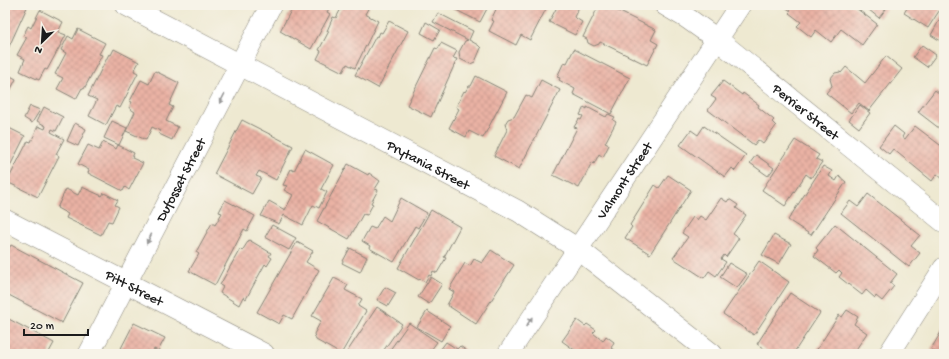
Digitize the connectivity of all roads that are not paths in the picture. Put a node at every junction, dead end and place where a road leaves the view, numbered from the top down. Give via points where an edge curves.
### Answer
1 (126, 5) edge
2 (271, 5) edge
3 (665, 5) edge
4 (740, 5) edge
5 (718, 40) junction
6 (240, 64) junction
7 (5, 220) edge
8 (944, 222) edge
9 (578, 249) junction
10 (944, 268) edge
11 (126, 282) junction
12 (89, 354) edge
13 (264, 354) edge
14 (508, 354) edge
15 (712, 354) edge
16 (889, 354) edge

1 - 6 street, Prytania Street
2 - 6 street, Dufossat Street
3 - 5 street, Perrier Street
4 - 5 street, Valmont Street
5 - 8 street, Perrier Street
5 - 9 street, Valmont Street
6 - 9 street, Prytania Street via 518,211
6 -> 11 street, Dufossat Street
7 - 11 street, Pitt Street
14 -> 9 street, Valmont Street
9 - 15 street, Prytania Street
10 - 16 street
11 - 12 street, Dufossat Street
11 - 13 street, Pitt Street

